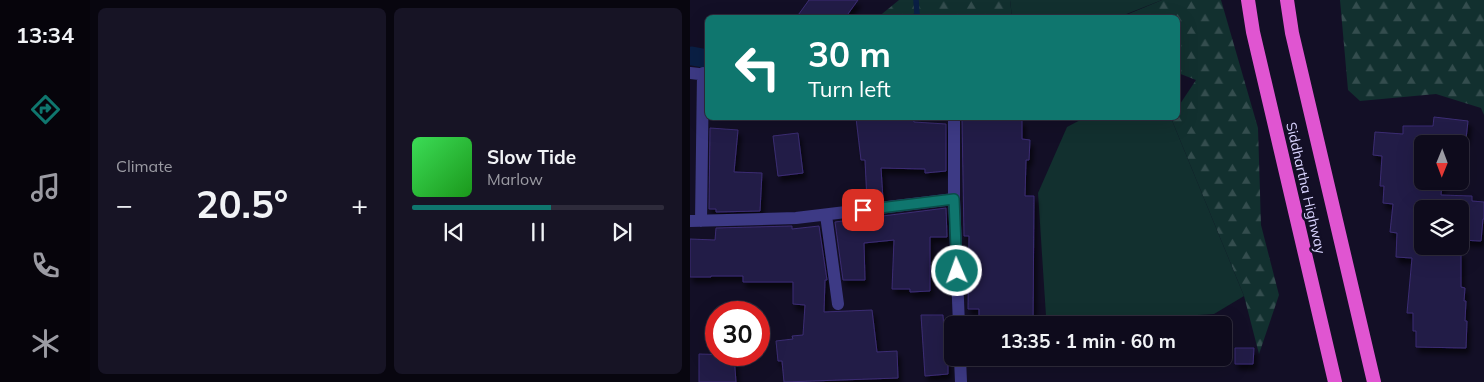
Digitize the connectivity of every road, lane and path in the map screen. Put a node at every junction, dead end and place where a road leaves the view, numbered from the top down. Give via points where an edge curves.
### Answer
1 (1248, 0) edge
2 (1287, 0) edge
3 (700, 73) edge
4 (954, 120) edge
5 (954, 199) junction
6 (826, 215) junction
7 (695, 221) edge
8 (838, 304) dead end
9 (959, 316) edge
10 (960, 366) edge
11 (961, 382) edge
12 (1335, 382) edge
13 (1374, 382) edge

1 - 12 highway, Siddhartha Highway
2 - 13 highway, Siddhartha Highway
3 - 7 street
4 - 5 street
5 - 6 street
5 - 9 street
6 - 7 street
6 - 8 street
10 - 11 street

